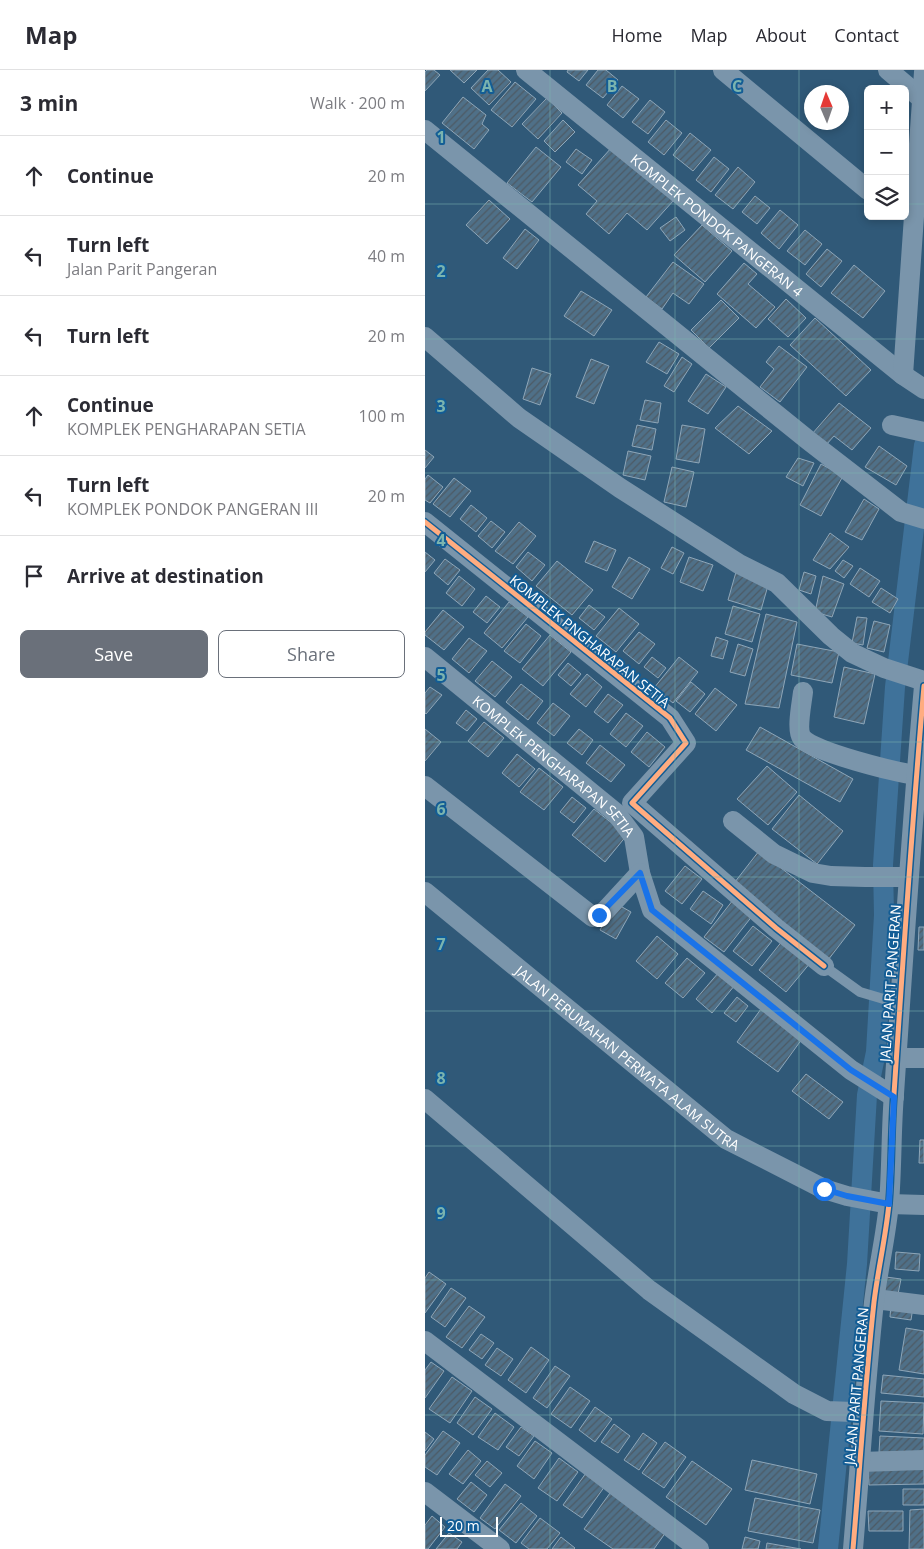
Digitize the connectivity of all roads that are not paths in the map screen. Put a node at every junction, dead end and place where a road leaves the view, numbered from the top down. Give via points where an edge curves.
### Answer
1 (526, 70) edge
2 (723, 70) edge
3 (888, 70) edge
4 (924, 72) edge
5 (922, 99) junction
6 (425, 130) edge
7 (864, 187) edge
8 (915, 197) edge
9 (425, 337) edge
10 (913, 381) edge
11 (892, 425) dead end
12 (918, 430) edge
13 (924, 519) edge
14 (425, 522) edge
15 (425, 657) edge
16 (921, 682) edge
17 (803, 692) dead end
18 (914, 783) edge
19 (425, 786) edge
20 (733, 821) dead end
21 (640, 873) junction
22 (903, 877) junction
23 (425, 892) edge
24 (915, 910) edge
25 (824, 966) joint
26 (894, 1005) junction
27 (896, 1058) junction
28 (924, 1058) edge
29 (889, 1094) junction
30 (425, 1099) edge
31 (884, 1203) junction
32 (924, 1205) edge
33 (875, 1300) junction
34 (924, 1305) edge
35 (425, 1341) edge
36 (858, 1411) junction
37 (924, 1460) edge
38 (860, 1462) junction
39 (425, 1492) edge
40 (501, 1549) edge
41 (699, 1549) edge
42 (853, 1549) edge

1 - 10 street, KOMPLEK PONDOK PANGERAN 4
2 - 7 street
3 - 5 street
4 - 5 street
5 - 8 street
6 - 13 street via 808,440 901,512
8 - 10 street
9 - 16 street via 519,418 620,488 739,564 777,583 852,653
11 - 12 street
14 - 25 street, KOMPLEK PNGHARAPAN SETIA via 669,718 686,743 632,803
15 - 21 street, KOMPLEK PENGHARAPAN SETIA via 616,813 634,837
16 - 18 street, JALAN PARIT PANGERAN
17 - 18 street via 799,730 802,738
18 - 22 street, JALAN PARIT PANGERAN
19 - 21 street via 593,917 606,910
20 - 22 street via 774,854 813,873 865,878
21 - 29 street, KOMPLEK PENGHARAPAN SETIA via 652,910 851,1070
22 - 24 street, JALAN PARIT PANGERAN
23 - 31 street, JALAN PERUMAHAN PERMATA ALAM SUTRA via 726,1139 824,1189
24 - 26 street, JALAN PARIT PANGERAN
25 - 26 lane via 860,992
26 - 27 street, JALAN PARIT PANGERAN
27 - 28 street
27 - 29 street, JALAN PARIT PANGERAN
29 - 31 street, JALAN PARIT PANGERAN
30 - 36 street via 649,1290 794,1394 827,1411
31 - 32 street, JALAN PERUMAHAN PERMATA ALAM SUTRA
31 - 33 street, JALAN PARIT PANGERAN
33 - 34 street
33 - 36 street, JALAN PARIT PANGERAN
35 - 41 street
36 - 38 street, JALAN PARIT PANGERAN
37 - 38 street
38 - 42 street, JALAN PARIT PANGERAN
39 - 40 street

